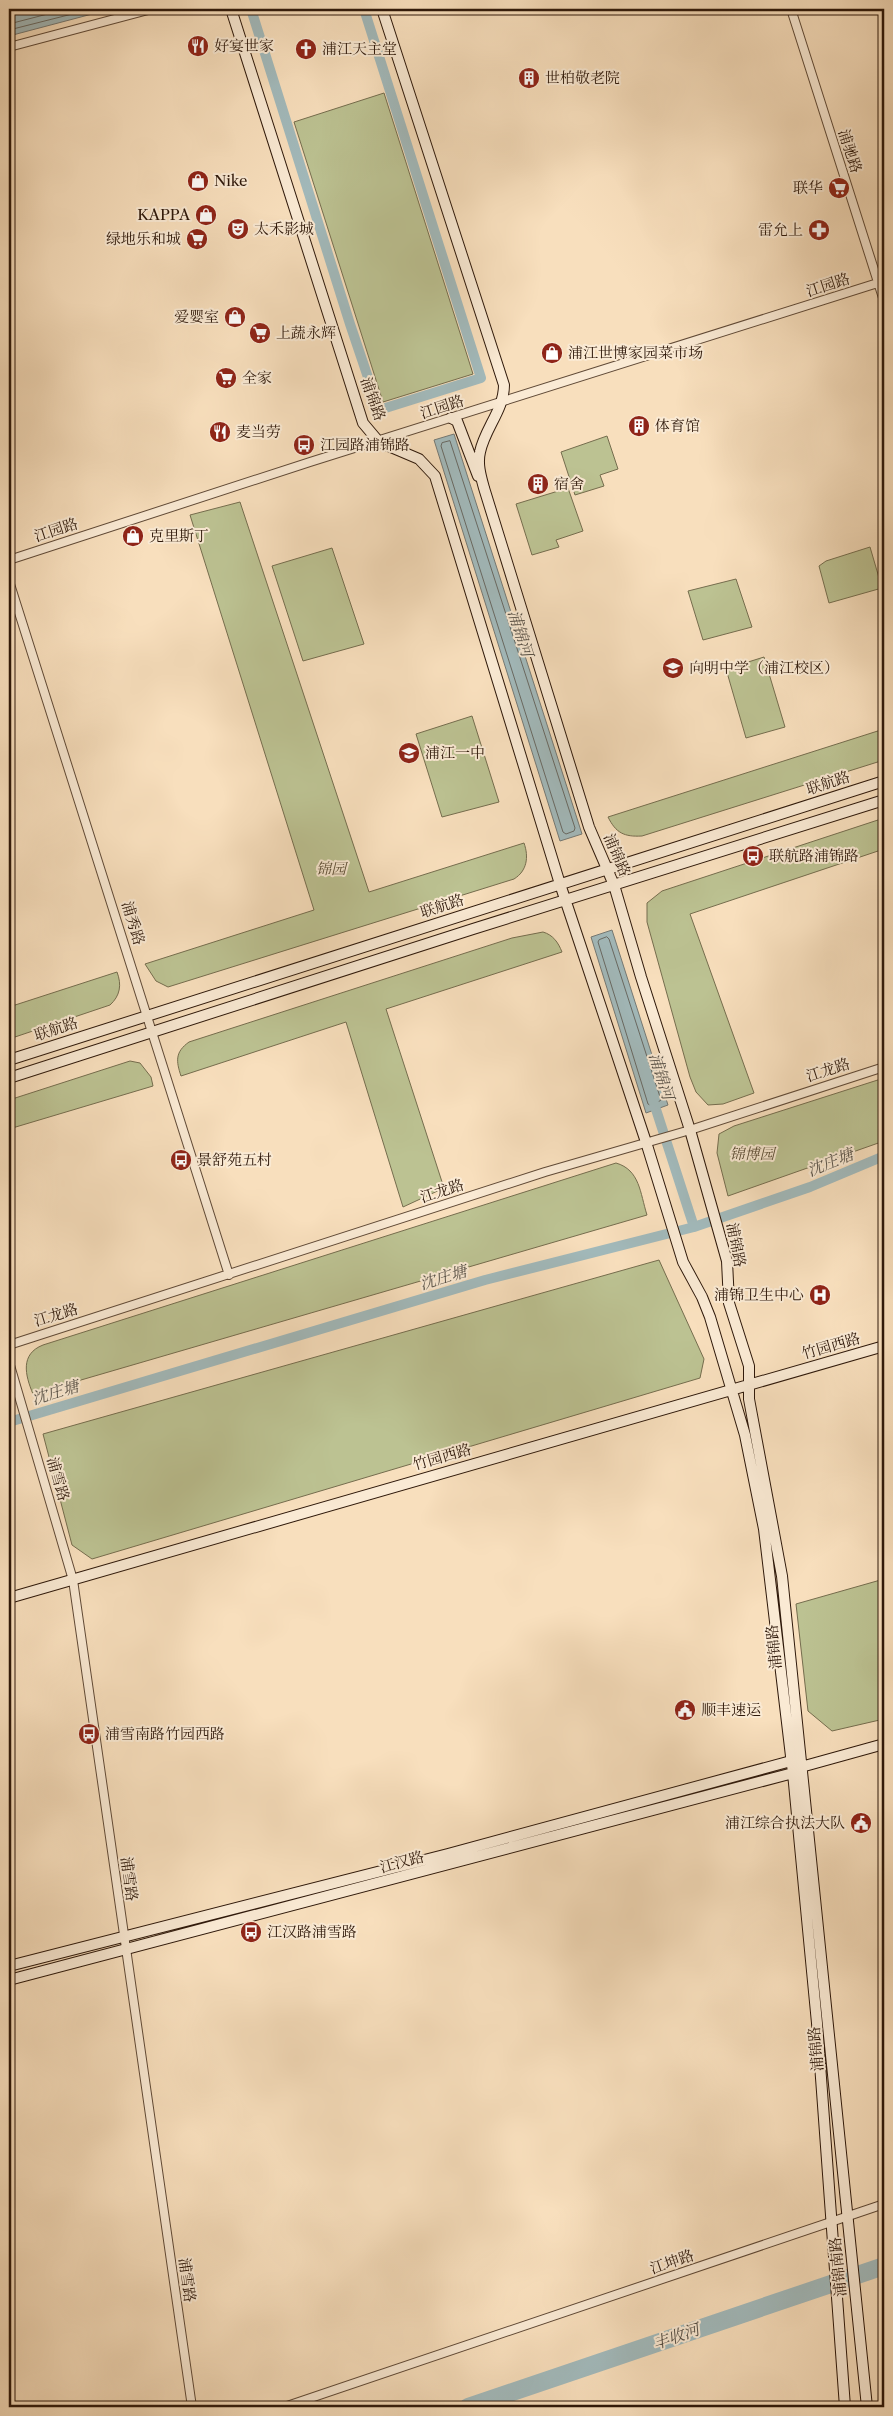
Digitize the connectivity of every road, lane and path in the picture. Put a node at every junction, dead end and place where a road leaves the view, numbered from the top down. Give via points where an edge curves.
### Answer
1 (152, 9) edge
2 (231, 9) edge
3 (382, 9) edge
4 (791, 9) edge
5 (9, 47) edge
6 (882, 282) edge
7 (884, 302) edge
8 (502, 402) junction
9 (451, 418) junction
10 (379, 442) junction
11 (484, 488) junction
12 (9, 560) edge
13 (9, 581) edge
14 (884, 781) edge
15 (884, 800) edge
16 (603, 871) junction
17 (565, 883) junction
18 (614, 885) junction
19 (571, 898) junction
20 (148, 1016) junction
21 (152, 1032) junction
22 (9, 1060) edge
23 (884, 1067) edge
24 (9, 1078) edge
25 (690, 1130) junction
26 (646, 1142) junction
27 (229, 1274) junction
28 (9, 1345) edge
29 (884, 1346) edge
30 (9, 1362) edge
31 (749, 1387) junction
32 (733, 1390) junction
33 (72, 1580) junction
34 (9, 1598) edge
35 (884, 1744) edge
36 (792, 1761) junction
37 (797, 1770) junction
38 (124, 1936) junction
39 (126, 1950) junction
40 (9, 1966) edge
41 (9, 1980) edge
42 (838, 2124) joint
43 (884, 2204) edge
44 (848, 2217) junction
45 (832, 2222) junction
46 (834, 2244) joint
47 (192, 2407) edge
48 (284, 2407) edge
49 (845, 2407) edge
50 (867, 2407) edge

1 - 5 street
2 - 10 main road, 浦锦路 via 363,423
3 - 8 main road, 浦锦路 via 504,385
4 - 6 street, 浦驰路
6 - 7 street, 浦驰路
6 - 8 street, 江园路
8 - 9 street, 江园路
8 - 11 main road, 浦锦路 via 479,453
9 - 10 street, 江园路
9 - 11 main road, 浦锦路 via 457,421
10 - 12 street, 江园路
10 - 17 main road, 浦锦路 via 418,459 435,476
11 - 16 main road, 浦锦路
13 - 20 street, 浦秀路
14 - 16 main road, 联航路
15 - 18 main road, 联航路
16 - 17 main road, 联航路
16 - 18 main road, 浦锦路
17 - 19 main road, 浦锦路
17 - 20 main road, 联航路
18 - 19 main road, 联航路
18 - 25 main road, 浦锦路
19 - 21 main road, 联航路
19 - 26 main road, 浦锦路
20 - 21 street, 浦秀路
20 - 22 main road, 联航路
21 - 24 main road, 联航路
21 - 27 street, 浦秀路
23 - 25 street, 江龙路
25 - 26 street, 江龙路
25 - 31 main road, 浦锦路 via 727,1261 729,1303 749,1366
26 - 27 street, 江龙路
26 - 32 main road, 浦锦路 via 683,1262 702,1297
27 - 28 street, 江龙路
29 - 31 main road, 竹园西路
30 - 33 street, 浦雪路
31 - 32 main road, 竹园西路
31 - 37 main road, 浦锦路 via 782,1576
32 - 33 main road, 竹园西路
32 - 36 main road, 浦锦路 via 746,1435 764,1529
33 - 34 main road, 竹园西路
33 - 38 street, 浦雪路
35 - 37 main road, 江汉路
36 - 37 main road
36 - 38 main road via 448,1854
37 - 39 main road, 江汉路
37 - 42 main road, 浦锦路
37 - 45 main road, 浦锦路
38 - 39 street, 浦雪路
38 - 40 main road
39 - 41 main road, 江汉路
39 - 47 street, 浦雪路
42 - 44 main road, 浦锦南路
43 - 44 street, 江坤路
44 - 45 street, 江坤路
44 - 50 main road, 浦锦南路
45 - 46 main road, 浦锦路
45 - 48 street, 江坤路
46 - 49 main road, 浦锦南路

